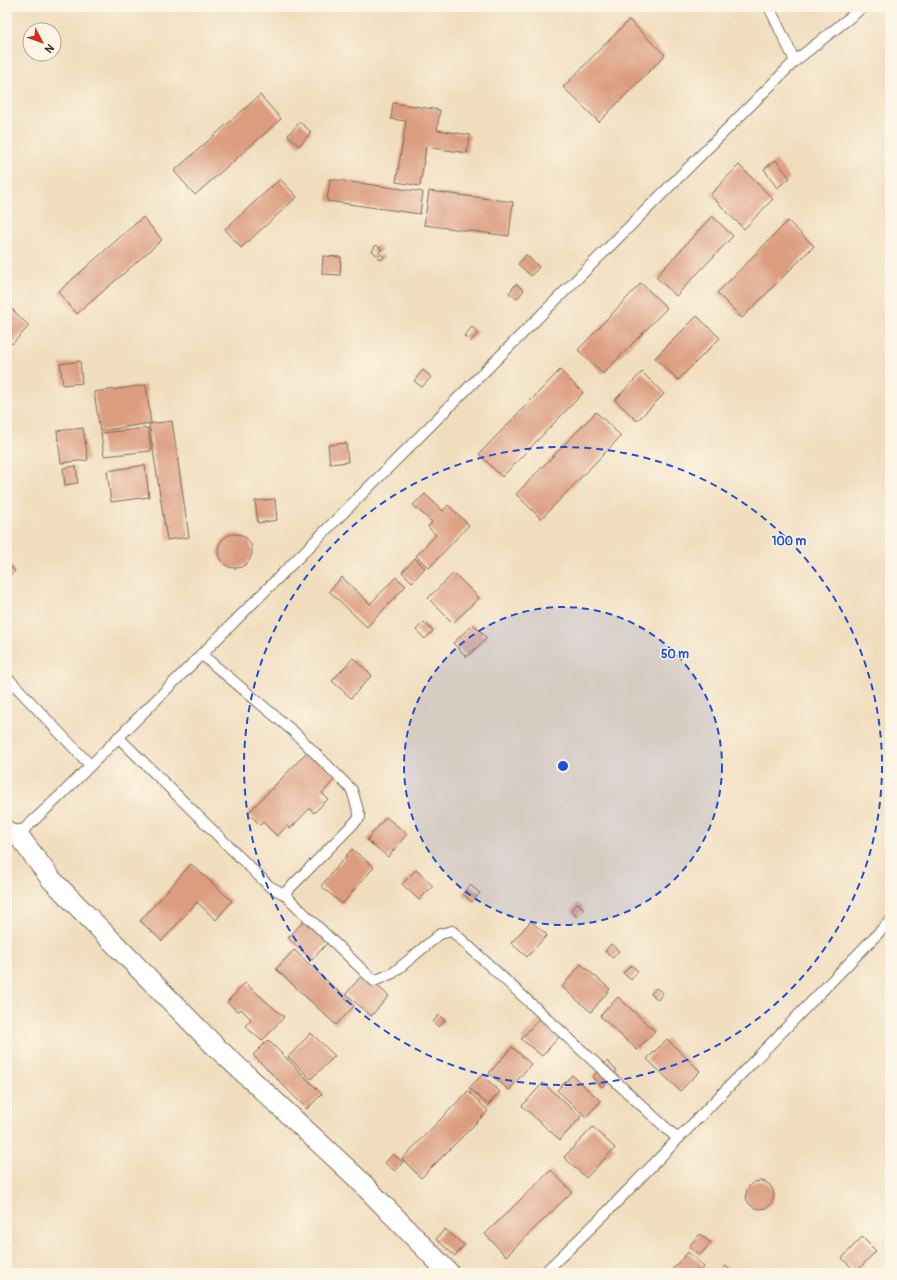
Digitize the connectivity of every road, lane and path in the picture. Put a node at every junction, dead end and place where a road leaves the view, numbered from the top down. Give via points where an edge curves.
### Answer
1 (769, 7) edge
2 (863, 7) edge
3 (795, 61) junction
4 (201, 654) junction
5 (7, 678) edge
6 (118, 737) junction
7 (90, 765) junction
8 (13, 830) edge
9 (284, 894) junction
10 (890, 921) edge
11 (677, 1138) junction
12 (448, 1273) edge
13 (544, 1273) edge

1 - 3 lane
2 - 3 lane
3 - 4 lane
4 - 6 lane
4 - 9 lane via 294,732 352,790 360,817
5 - 7 lane
6 - 7 lane
6 - 9 lane via 269,886
7 - 8 lane
8 - 12 street via 51,879 214,1045 356,1177
9 - 11 lane via 374,981 392,973 440,934 452,931
10 - 11 lane
11 - 13 lane via 603,1216

